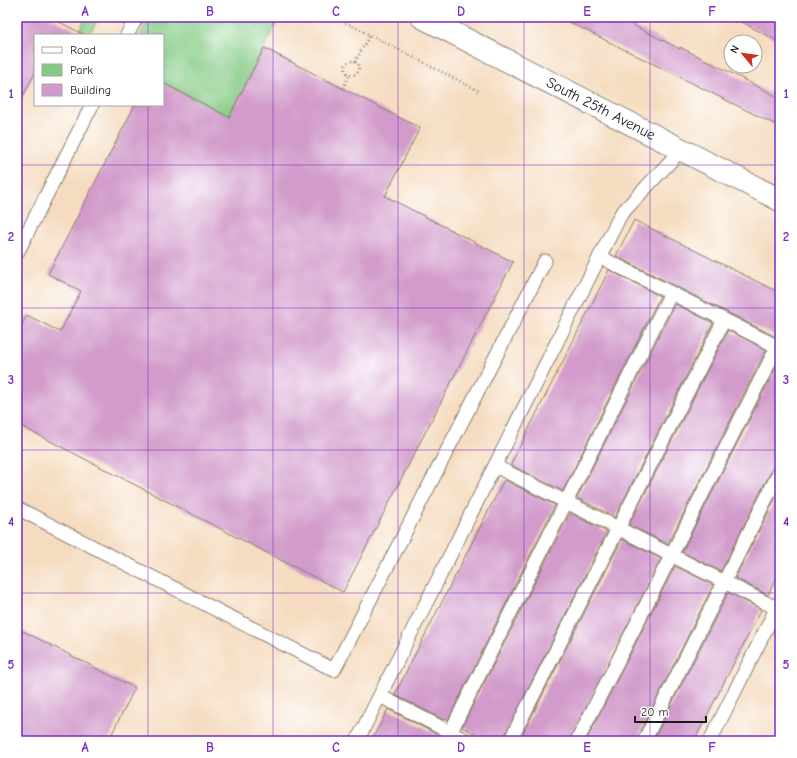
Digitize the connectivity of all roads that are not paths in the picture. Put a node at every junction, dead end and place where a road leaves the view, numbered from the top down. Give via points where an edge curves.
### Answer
1 (136, 17) edge
2 (422, 17) edge
3 (128, 34) edge
4 (91, 106) edge
5 (682, 149) junction
6 (780, 200) edge
7 (17, 253) edge
8 (600, 257) junction
9 (545, 261) dead end
10 (671, 293) junction
11 (724, 320) junction
12 (778, 348) edge
13 (495, 466) junction
14 (780, 471) edge
15 (566, 502) junction
16 (17, 508) edge
17 (618, 528) junction
18 (671, 555) junction
19 (724, 582) junction
20 (778, 604) edge
21 (380, 696) junction
22 (448, 737) edge
23 (358, 741) edge
24 (467, 741) edge
25 (510, 741) edge
26 (577, 741) edge
27 (644, 741) edge
28 (710, 741) edge

1 - 3 lane
2 - 5 main road, South 25th Avenue
4 - 7 lane
5 - 6 main road, South 25th Avenue
5 - 8 lane via 621,214
8 - 10 lane
8 - 13 lane
9 - 16 lane via 334,670
10 - 11 lane
10 - 15 lane
11 - 12 lane
11 - 17 lane
12 - 18 lane
13 - 15 lane
13 - 21 lane
14 - 19 lane
15 - 17 lane
15 - 22 lane
17 - 18 lane
17 - 25 lane
18 - 19 lane
18 - 26 lane
19 - 20 lane
19 - 27 lane
20 - 28 lane
21 - 22 lane
21 - 23 lane
22 - 24 lane

